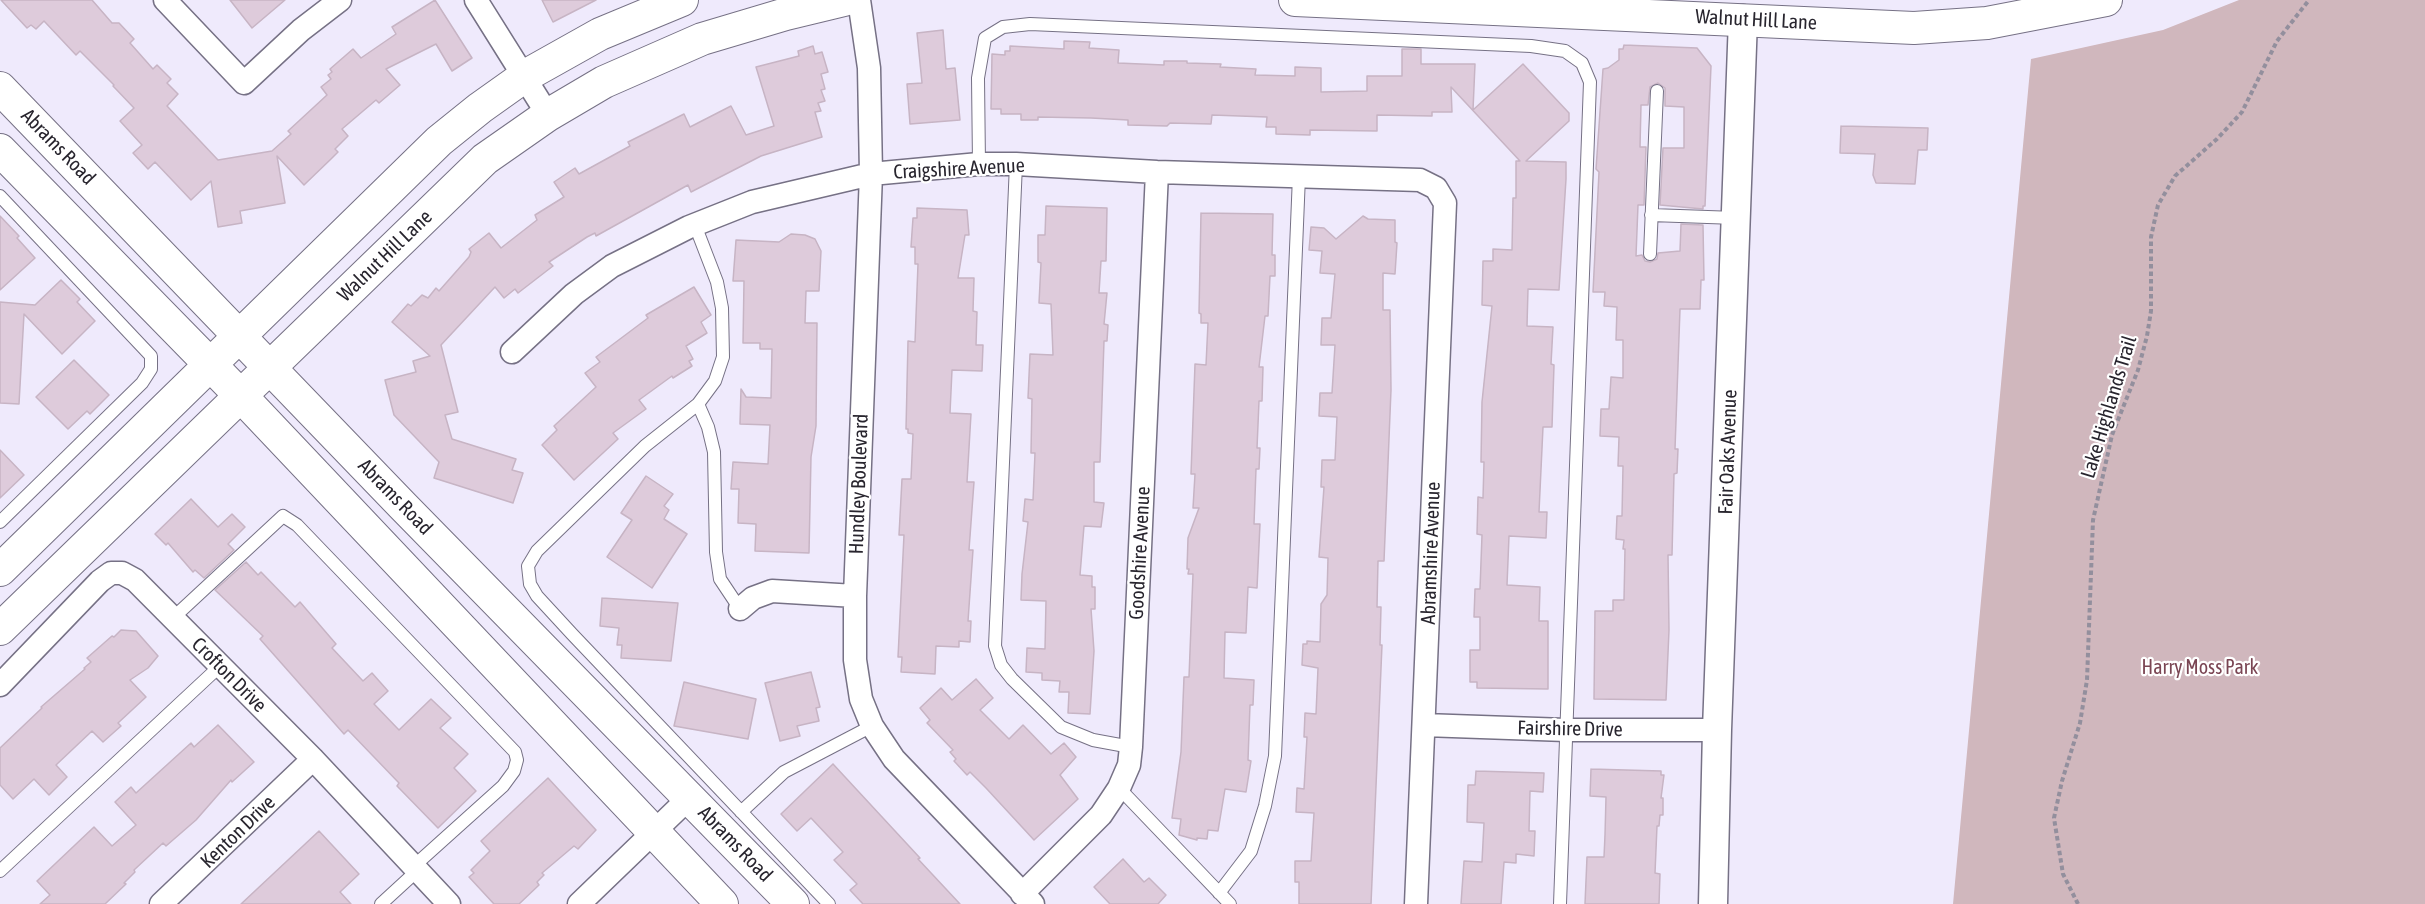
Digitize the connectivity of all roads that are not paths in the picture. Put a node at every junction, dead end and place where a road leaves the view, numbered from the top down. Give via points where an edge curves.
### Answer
1 (165, 0) edge
2 (340, 0) edge
3 (476, 0) edge
4 (682, 0) edge
5 (844, 0) edge
6 (859, 0) edge
7 (1295, 0) edge
8 (2106, 0) edge
9 (1743, 9) edge
10 (525, 76) junction
11 (0, 88) edge
12 (1657, 91) dead end
13 (548, 115) junction
14 (1, 153) edge
15 (979, 164) junction
16 (1016, 164) junction
17 (1156, 172) junction
18 (871, 174) junction
19 (1299, 176) junction
20 (0, 196) edge
21 (1445, 203) joint
22 (1651, 215) junction
23 (1736, 218) junction
24 (695, 225) junction
25 (1650, 254) dead end
26 (239, 336) junction
27 (512, 352) dead end
28 (211, 364) junction
29 (270, 367) junction
30 (241, 396) junction
31 (698, 404) junction
32 (0, 522) edge
33 (0, 570) edge
34 (855, 596) junction
35 (740, 609) joint
36 (173, 618) junction
37 (0, 629) edge
38 (220, 666) junction
39 (0, 686) edge
40 (1424, 725) junction
41 (872, 726) junction
42 (1566, 730) junction
43 (1717, 730) junction
44 (1131, 747) junction
45 (313, 759) junction
46 (1119, 788) junction
47 (690, 797) junction
48 (741, 812) junction
49 (653, 833) junction
50 (416, 868) junction
51 (0, 871) edge
52 (1219, 893) junction
53 (1028, 899) edge
54 (161, 904) edge
55 (381, 904) edge
56 (449, 904) edge
57 (579, 904) edge
58 (722, 904) edge
59 (792, 904) edge
60 (829, 904) edge
61 (1230, 904) edge
62 (1416, 904) edge
63 (1560, 904) edge
64 (1713, 904) edge

1 - 2 street via 244,83
3 - 10 street
4 - 10 main road via 600,34
5 - 13 main road, Walnut Hill Lane via 702,39 604,82
6 - 18 street, Hundley Boulevard via 869,68
7 - 9 main road, Walnut Hill Lane via 1568,14
8 - 9 main road, Walnut Hill Lane via 1987,24 1914,28
9 - 23 street, Fair Oaks Avenue
10 - 13 street
10 - 26 main road via 439,141
11 - 26 main road, Abrams Road
12 - 22 lane
13 - 29 main road, Walnut Hill Lane via 485,159
14 - 28 main road
15 - 16 street, Craigshire Avenue
15 - 18 street, Craigshire Avenue
15 - 42 lane via 978,78 985,38 1003,27 1030,24 1531,46 1565,51 1582,63 1590,82
16 - 17 street, Craigshire Avenue
16 - 44 lane via 995,646 1001,665 1012,679 1061,727 1093,740
17 - 19 street, Craigshire Avenue
17 - 44 street, Goodshire Avenue
18 - 24 street, Craigshire Avenue via 752,202
18 - 34 street, Hundley Boulevard
19 - 21 street, Craigshire Avenue via 1420,180 1436,188
19 - 52 lane via 1275,756 1251,851
20 - 32 lane via 151,356 151,369 142,383
21 - 40 street, Abramshire Avenue
22 - 23 lane
22 - 25 lane
23 - 43 street, Fair Oaks Avenue
24 - 27 street, Craigshire Avenue via 612,267 574,294
24 - 31 lane via 717,282 723,357 715,381
26 - 28 main road
26 - 29 main road, Abrams Road
28 - 30 main road
28 - 33 main road
29 - 30 main road, Walnut Hill Lane
29 - 47 main road, Abrams Road
30 - 37 main road, Walnut Hill Lane
30 - 49 main road
31 - 35 lane via 714,452 720,579
31 - 48 lane via 594,493 537,551 528,566 530,584 537,596
34 - 35 street via 772,591 753,598
34 - 41 street, Hundley Boulevard via 855,660 861,699
36 - 38 street, Crofton Drive
36 - 39 street, Crofton Drive via 135,579 111,573
36 - 50 lane via 283,516 297,525 515,752 514,771 503,786
38 - 45 street, Crofton Drive
38 - 51 lane
40 - 42 street, Fairshire Drive
40 - 62 street, Abramshire Avenue
41 - 48 lane via 784,772
41 - 53 street, Hundley Boulevard via 894,759
42 - 43 street, Fairshire Drive
42 - 63 lane
43 - 64 street, Fair Oaks Avenue
44 - 46 street, Goodshire Avenue via 1129,765
45 - 50 street, Crofton Drive
45 - 54 street, Kenton Drive
46 - 52 lane
46 - 53 street, Goodshire Avenue via 1101,815
47 - 49 street
47 - 59 main road, Abrams Road
48 - 60 lane
49 - 57 street
49 - 58 main road
50 - 55 lane
50 - 56 street, Crofton Drive
52 - 61 lane

